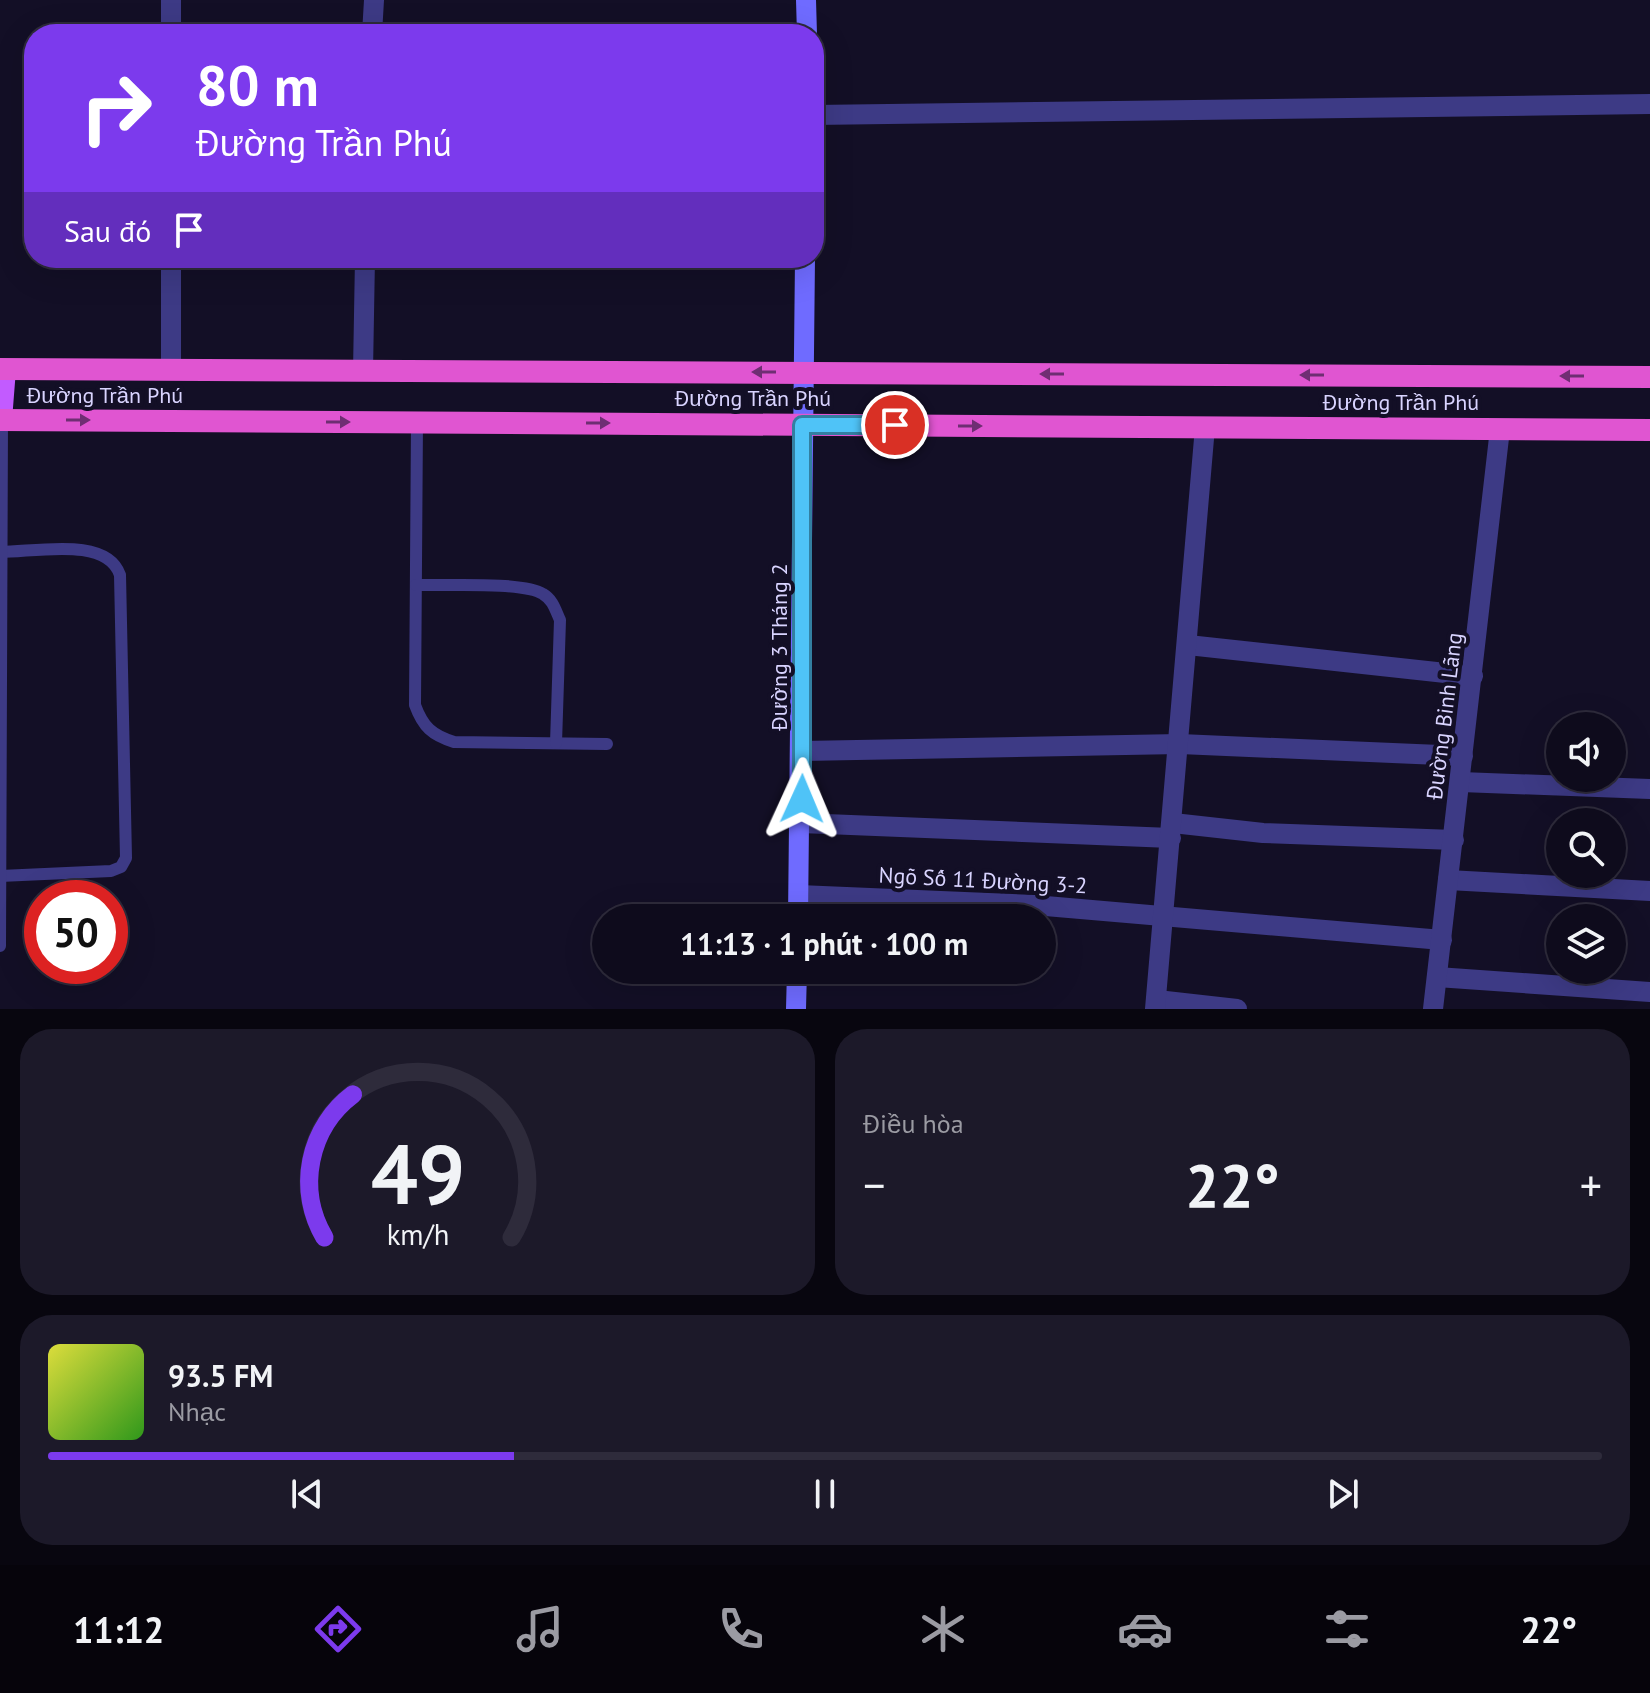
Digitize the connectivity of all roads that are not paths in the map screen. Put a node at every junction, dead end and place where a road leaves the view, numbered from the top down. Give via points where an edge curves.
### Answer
1 (171, 0) edge
2 (374, 0) edge
3 (806, 0) edge
4 (171, 24) edge
5 (373, 24) edge
6 (807, 24) edge
7 (1650, 104) edge
8 (824, 115) edge
9 (171, 268) edge
10 (365, 268) edge
11 (805, 268) edge
12 (3, 369) edge
13 (171, 369) junction
14 (363, 371) junction
15 (803, 372) junction
16 (1650, 377) edge
17 (1, 420) edge
18 (417, 422) junction
19 (802, 425) junction
20 (1205, 427) junction
21 (1500, 429) junction
22 (1650, 430) edge
23 (1, 552) edge
24 (416, 585) junction
25 (1188, 645) junction
26 (1473, 676) junction
27 (0, 708) edge
28 (556, 743) junction
29 (607, 744) dead end
30 (1180, 744) junction
31 (803, 751) junction
32 (1463, 756) junction
33 (1461, 782) junction
34 (1650, 789) edge
35 (801, 823) junction
36 (0, 824) edge
37 (1172, 831) junction
38 (1454, 840) junction
39 (0, 876) edge
40 (1448, 880) junction
41 (1650, 891) edge
42 (799, 895) junction
43 (799, 904) edge
44 (1164, 915) junction
45 (1442, 940) junction
46 (0, 946) edge
47 (1437, 977) junction
48 (797, 984) edge
49 (1650, 992) edge
50 (1156, 1005) edge
51 (796, 1009) edge
52 (1237, 1009) edge
53 (1433, 1009) edge

1 - 4 street
2 - 5 street
3 - 6 main road
7 - 8 street
9 - 13 street
10 - 14 street
11 - 15 main road, Đường 3 Tháng 2
12 - 13 highway, Đường Trần Phú
12 - 17 main road
13 - 14 highway, Đường Trần Phú
15 -> 14 highway, Đường Trần Phú
16 -> 15 highway, Đường Trần Phú
15 - 19 main road, Đường 3 Tháng 2
17 -> 18 highway, Đường Trần Phú
17 - 23 lane
18 -> 19 highway, Đường Trần Phú
18 - 24 lane
19 -> 20 highway, Đường Trần Phú
19 - 31 main road, Đường 3 Tháng 2
20 - 21 highway, Đường Trần Phú
20 - 25 street
21 - 22 highway, Đường Trần Phú
21 - 26 street, Đường Binh Lãng
23 - 27 lane
23 - 39 lane via 81,551 104,554 115,562 120,575 126,858 111,871
24 - 28 lane via 415,705 422,723 434,736 454,742
24 - 28 lane via 522,588 541,592 553,602 560,620
25 - 26 street
25 - 30 street
26 - 32 street, Đường Binh Lãng
27 - 36 lane
28 - 29 lane
30 - 31 street
30 - 32 street
30 - 37 street
31 - 35 main road, Đường 3 Tháng 2
32 - 33 street, Đường Binh Lãng
33 - 34 street
33 - 38 street, Đường Binh Lãng
35 - 37 street
35 - 42 main road, Đường 3 Tháng 2
36 - 39 lane
37 - 38 street
37 - 44 street
38 - 40 street, Đường Binh Lãng
39 - 46 lane
40 - 41 street
40 - 45 street, Đường Binh Lãng
42 - 43 main road, Đường 3 Tháng 2
42 - 44 street, Ngõ Số 11 Đường 3-2
44 - 45 street, Ngõ Số 11 Đường 3-2
44 - 50 street
45 - 47 street, Đường Binh Lãng
47 - 49 street
47 - 53 street, Đường Binh Lãng
48 - 51 main road
50 - 52 street

